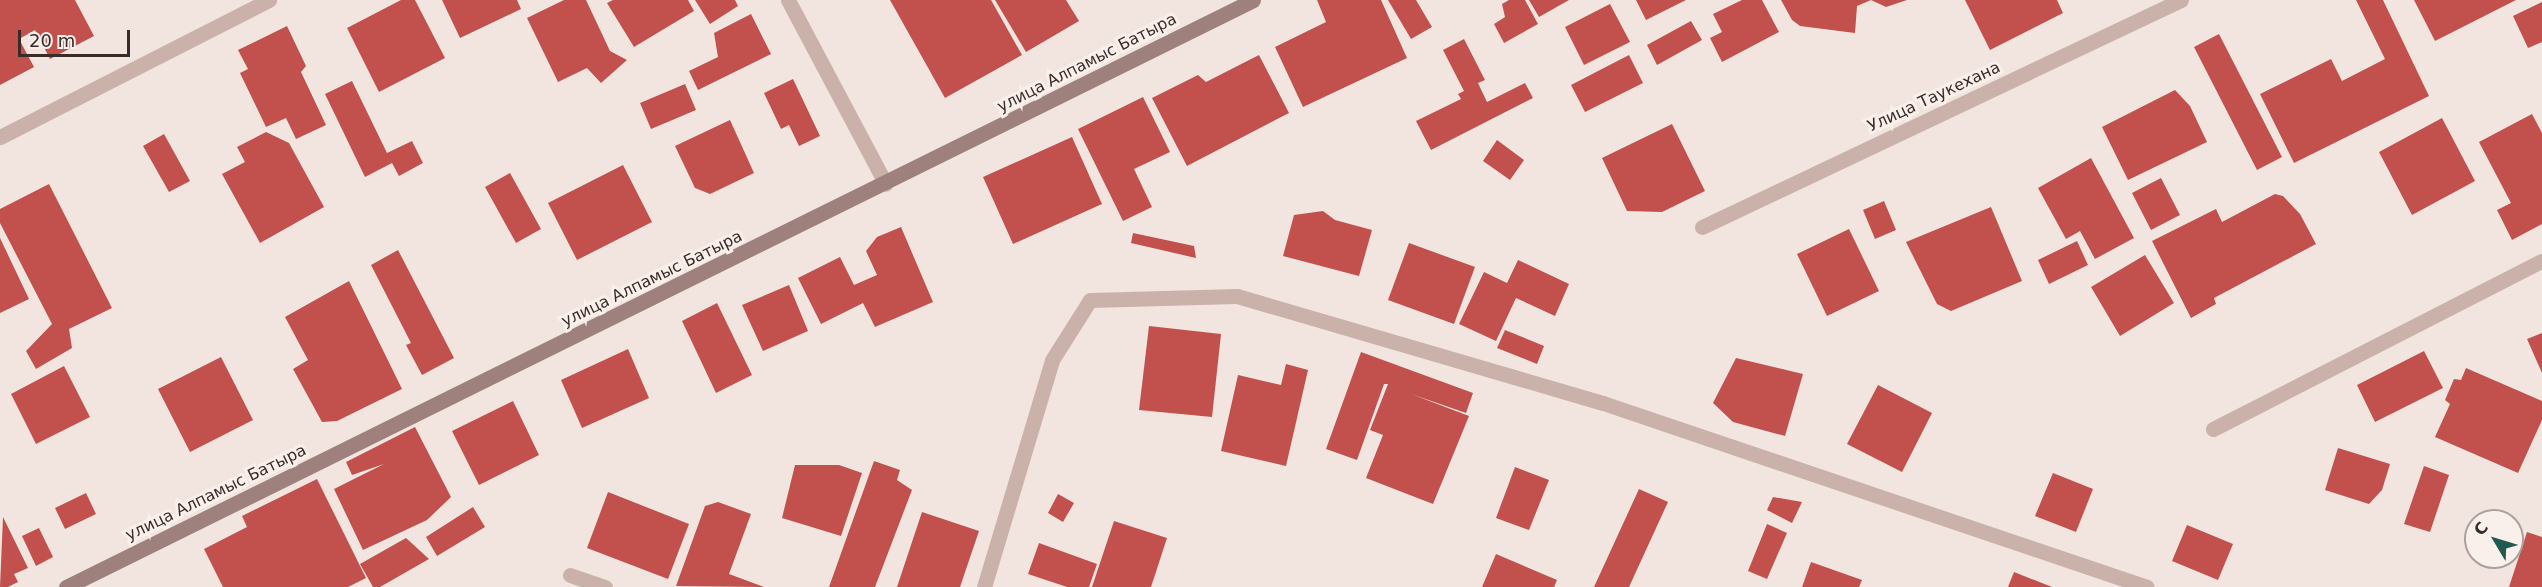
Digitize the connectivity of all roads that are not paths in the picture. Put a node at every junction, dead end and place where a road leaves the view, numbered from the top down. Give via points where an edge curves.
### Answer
1 (269, 0) edge
2 (788, 0) edge
3 (1253, 0) edge
4 (2181, 0) edge
5 (0, 137) edge
6 (886, 184) junction
7 (1702, 226) dead end
8 (2542, 261) edge
9 (2213, 429) dead end
10 (570, 575) dead end
11 (66, 587) edge
12 (605, 587) edge
13 (984, 587) edge
14 (2147, 587) edge

1 - 5 street
2 - 6 street
3 - 6 street, улица Алпамыс Батыра
4 - 7 street, Улица Таукехана
6 - 11 street, улица Алпамыс Батыра
8 - 9 street
10 - 12 street
13 - 14 street via 1052,360 1090,300 1237,296 1603,403

